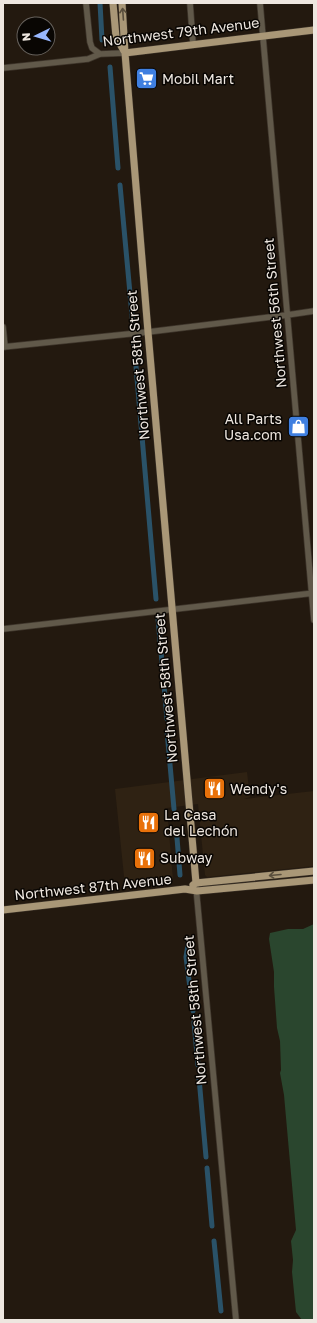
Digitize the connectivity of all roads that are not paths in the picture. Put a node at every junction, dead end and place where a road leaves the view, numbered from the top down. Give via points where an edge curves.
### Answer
1 (86, 3) edge
2 (113, 3) edge
3 (122, 3) edge
4 (190, 3) edge
5 (260, 3) edge
6 (314, 30) edge
7 (263, 36) junction
8 (194, 44) junction
9 (125, 53) junction
10 (100, 54) junction
11 (3, 68) edge
12 (314, 311) edge
13 (287, 315) junction
14 (3, 327) edge
15 (148, 332) junction
16 (4, 347) edge
17 (313, 593) edge
18 (172, 609) junction
19 (314, 620) edge
20 (3, 629) edge
21 (314, 871) edge
22 (314, 880) edge
23 (196, 883) junction
24 (185, 889) junction
25 (197, 891) junction
26 (3, 910) edge
27 (236, 1320) edge

1 - 10 street via 90,42 92,48
2 - 9 main road, Northwest 58th Street via 116,37
9 -> 3 main road, Northwest 58th Street
4 - 8 street
5 - 7 street, Northwest 56th Street
6 - 7 main road, Northwest 79th Avenue
7 - 8 main road, Northwest 79th Avenue
7 - 13 street, Northwest 56th Street
8 - 9 main road, Northwest 79th Avenue
9 - 10 street, Northwest 79th Avenue
9 - 15 main road, Northwest 58th Street
10 - 11 street, Northwest 79th Avenue via 88,59
12 - 13 street
13 - 15 street
13 - 17 street, Northwest 56th Street
14 - 16 street
15 - 16 street
15 - 18 main road, Northwest 58th Street
17 - 18 street
17 - 19 street, Northwest 56th Street
18 - 20 street
18 - 23 main road, Northwest 58th Street
21 -> 23 main road, Northwest 87th Avenue
22 - 25 main road, Northwest 87th Avenue
23 - 24 main road, Northwest 87th Avenue
23 - 25 street, Northwest 58th Street
24 - 25 main road, Northwest 87th Avenue
24 - 26 main road, Northwest 87th Avenue
25 - 27 street, Northwest 58th Street

